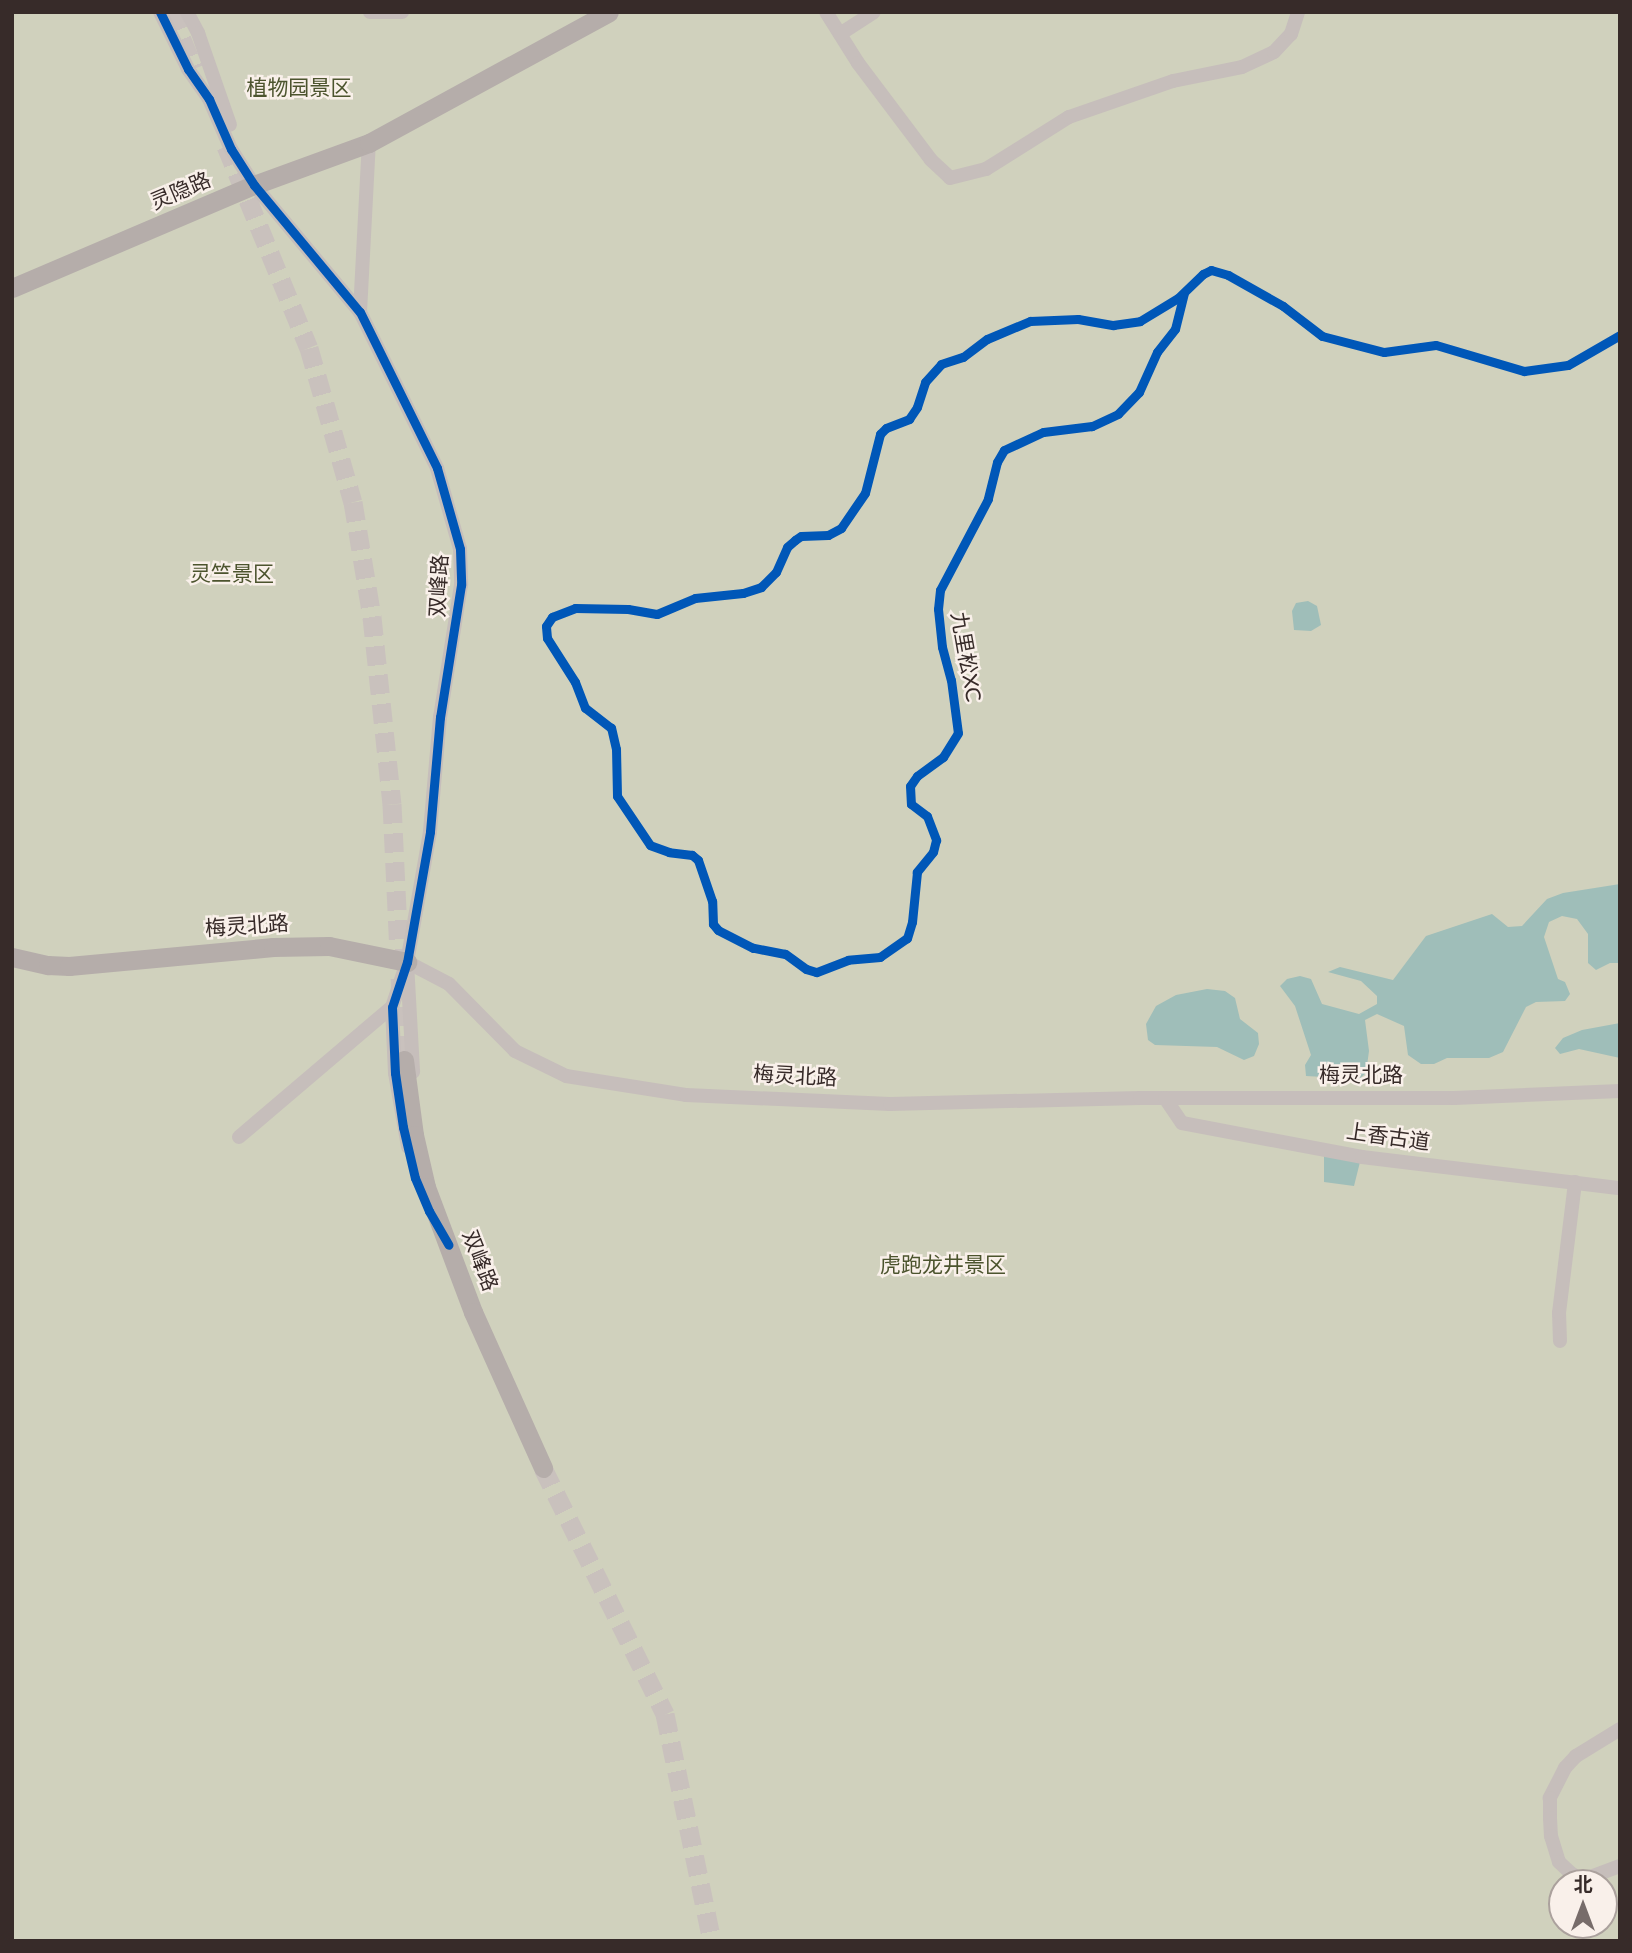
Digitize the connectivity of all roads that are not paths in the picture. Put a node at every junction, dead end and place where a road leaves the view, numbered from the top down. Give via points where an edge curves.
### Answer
1 (160, 12) edge
2 (187, 12) edge
3 (370, 12) edge
4 (402, 12) edge
5 (609, 12) edge
6 (826, 12) edge
7 (874, 12) edge
8 (1298, 12) edge
9 (840, 34) junction
10 (369, 143) junction
11 (254, 185) junction
12 (12, 288) edge
13 (360, 312) junction
14 (12, 957) edge
15 (407, 961) junction
16 (392, 1007) junction
17 (404, 1060) tunnel mouth
18 (1620, 1091) edge
19 (1165, 1098) junction
20 (239, 1137) dead end
21 (1575, 1182) junction
22 (1620, 1188) edge
23 (449, 1245) junction
24 (1560, 1340) dead end
25 (543, 1468) tunnel mouth
26 (1620, 1729) edge
27 (1620, 1866) edge

1 - 11 street
2 - 11 street
3 - 4 street
5 - 10 main road, 灵隐路
6 - 9 street
7 - 9 street
8 - 9 street via 1291,34 1274,52 1242,66 1173,81 1069,117 986,169 950,178 931,160
10 - 11 main road, 灵隐路
10 - 13 street
11 - 12 main road, 灵隐路
11 - 13 street, 双峰路
13 - 15 street, 双峰路 via 437,468 460,549 461,585 440,717 430,832
14 - 15 main road, 梅灵北路 via 69,966 330,946
15 - 16 street
15 - 19 street, 梅灵北路 via 449,984 515,1051 566,1076 686,1094 885,1104
15 - 23 street via 409,1040 418,1113
16 - 20 street
16 - 23 street via 395,1073 406,1140 420,1189
17 - 23 main road, 双峰路 via 426,1187
18 - 19 street, 梅灵北路 via 1454,1098
19 - 21 street, 上香古道 via 1182,1123 1362,1157
21 - 22 street, 上香古道
21 - 24 street via 1559,1313
23 - 25 main road, 双峰路 via 473,1311
26 - 27 street via 1565,1768 1550,1798 1549,1818 1559,1862 1572,1874 1582,1880

